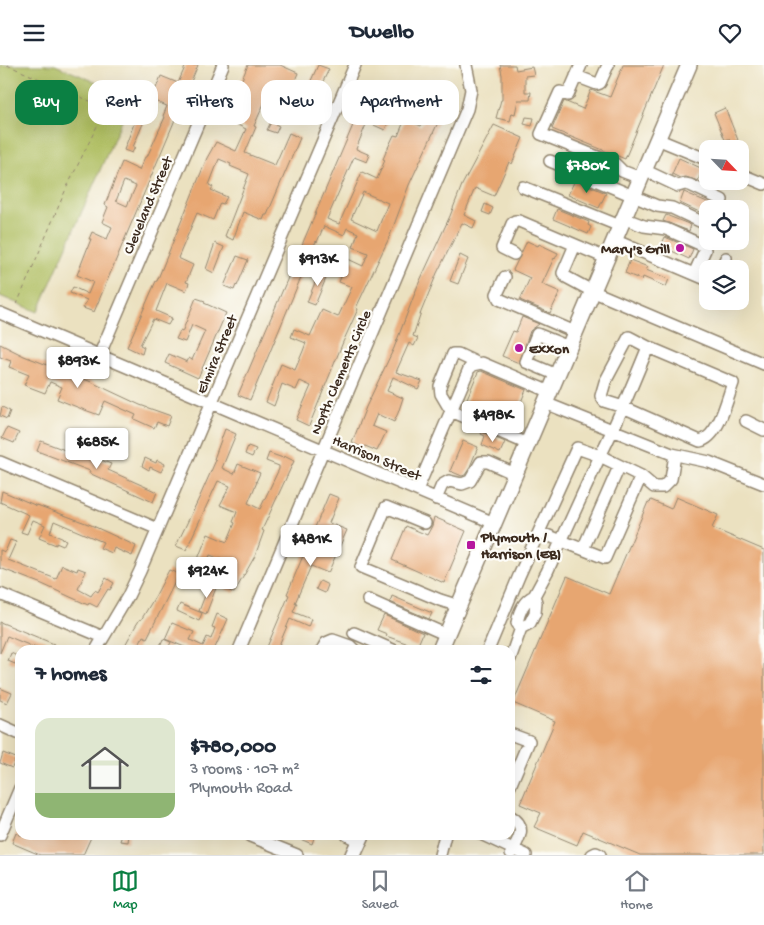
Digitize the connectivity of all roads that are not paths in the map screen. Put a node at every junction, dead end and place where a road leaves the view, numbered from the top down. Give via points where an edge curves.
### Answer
1 (223, 65) edge
2 (355, 65) edge
3 (466, 65) edge
4 (608, 65) edge
5 (686, 66) edge
6 (579, 70) edge
7 (657, 139) junction
8 (699, 156) edge
9 (550, 161) dead end
10 (642, 174) junction
11 (749, 178) edge
12 (764, 184) edge
13 (523, 187) dead end
14 (633, 195) junction
15 (722, 200) dead end
16 (699, 221) edge
17 (622, 222) junction
18 (614, 240) junction
19 (575, 245) junction
20 (514, 254) dead end
21 (606, 258) junction
22 (694, 274) junction
23 (699, 276) edge
24 (505, 277) dead end
25 (592, 291) junction
26 (0, 313) edge
27 (575, 332) junction
28 (568, 347) junction
29 (648, 347) junction
30 (99, 356) junction
31 (477, 363) junction
32 (764, 364) edge
33 (557, 375) junction
34 (548, 397) junction
35 (211, 403) junction
36 (623, 407) junction
37 (451, 411) junction
38 (746, 421) dead end
39 (613, 430) junction
40 (764, 431) edge
41 (528, 444) junction
42 (323, 451) junction
43 (675, 455) junction
44 (600, 457) junction
45 (0, 462) edge
46 (619, 467) junction
47 (515, 473) junction
48 (641, 476) junction
49 (764, 483) edge
50 (417, 490) junction
51 (436, 499) junction
52 (425, 523) dead end
53 (494, 523) junction
54 (158, 529) junction
55 (539, 532) junction
56 (562, 541) junction
57 (583, 549) junction
58 (0, 594) edge
59 (368, 600) dead end
60 (459, 606) junction
61 (354, 633) dead end
62 (447, 635) junction
63 (103, 637) junction
64 (99, 645) edge
65 (241, 645) edge
66 (325, 645) edge
67 (347, 645) edge
68 (382, 645) edge
69 (442, 645) edge
70 (490, 645) edge
71 (515, 645) edge
72 (0, 725) edge
73 (15, 731) edge
74 (515, 736) edge
75 (515, 774) edge
76 (15, 799) edge
77 (515, 819) edge
78 (0, 835) edge
79 (260, 840) edge
80 (356, 840) edge
81 (444, 840) edge
82 (492, 840) edge
83 (512, 852) edge
84 (297, 855) edge
85 (353, 855) edge
86 (440, 855) edge
87 (526, 855) edge
88 (592, 855) edge
89 (600, 855) edge

1 - 30 street, Cleveland Street
2 - 35 street, Elmira Street
3 - 42 street, North Clements Circle via 471,90 467,109
4 - 6 street via 597,84
5 - 7 main road
6 - 10 street via 568,95 560,92 542,134 615,164 622,171
7 - 8 street
7 - 10 main road
9 - 14 street
10 - 14 main road
10 - 15 street via 678,186 690,185
11 - 12 street
13 - 17 street
14 - 16 street
14 - 17 main road
17 - 18 main road
17 - 22 street via 666,229 704,246
18 - 21 main road
18 - 22 street
19 - 20 street via 515,221 502,248
19 - 21 street
19 - 25 street via 564,276
21 - 25 main road
22 - 23 street
24 - 27 street via 497,294 499,299
25 - 27 main road
25 - 32 street
26 - 30 street, Harrison Street
27 - 28 main road
28 - 33 main road
28 - 33 street via 537,334 526,362
29 - 36 street
29 - 36 street via 629,337 605,382 601,396 604,401
29 - 36 street via 733,383 716,428 706,440 700,441
30 - 35 street, Harrison Street
31 - 34 street
31 - 37 street via 469,369
31 - 37 street via 453,354 440,386
33 - 34 main road
34 - 39 street
34 - 41 main road
35 - 42 street, Harrison Street
35 - 54 street, Elmira Street
36 - 39 street
37 - 41 street
37 - 50 street
38 - 40 street
39 - 43 street
39 - 44 street
41 - 47 main road
42 - 50 street, Harrison Street
42 - 65 street, North Clements Circle
43 - 48 street via 671,479 663,487 654,487
43 - 49 street via 709,462
44 - 46 street
44 - 55 street via 577,448
44 - 56 street
45 - 54 street
46 - 48 street
46 - 57 street
47 - 51 street via 480,462 470,481 462,484 449,481 442,485
47 - 53 main road
48 - 57 street via 605,558
50 - 51 street, Harrison Street
51 - 53 street, Harrison Street
52 - 60 street via 386,507 361,567
53 - 60 main road
54 - 63 street, Elmira Street via 134,583
55 - 56 street
55 - 70 street
56 - 57 street
56 - 71 street via 534,596 528,599 519,615 517,623 521,628
58 - 63 street
59 - 62 street
60 - 62 main road
61 - 68 street
62 - 69 main road
63 - 64 street, Elmira Street
66 - 67 street via 334,640
72 - 73 street
74 - 75 street via 529,741
76 - 78 street
77 - 83 street via 521,827
79 - 84 street
80 - 85 main road
81 - 86 street
82 - 83 street
83 - 87 street
88 - 89 street

